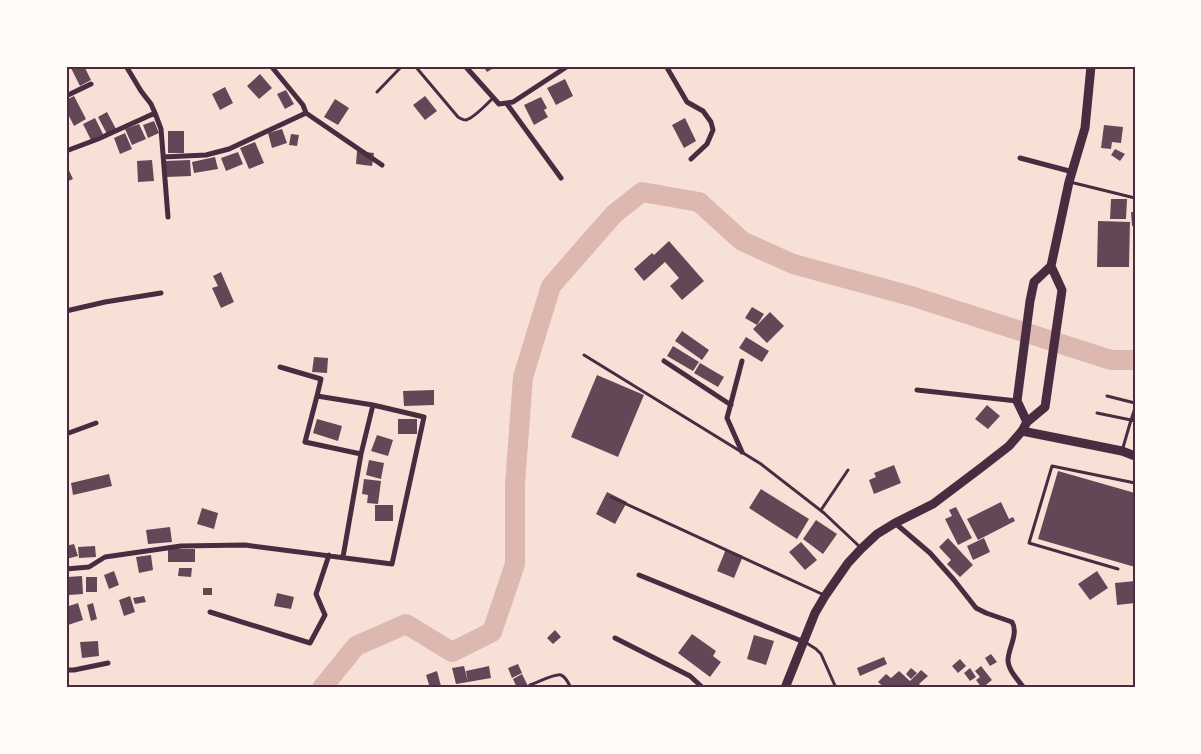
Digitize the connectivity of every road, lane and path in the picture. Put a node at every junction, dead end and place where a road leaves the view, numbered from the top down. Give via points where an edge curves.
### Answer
1 (126, 66) edge
2 (272, 66) edge
3 (402, 66) edge
4 (415, 66) edge
5 (465, 66) edge
6 (568, 66) edge
7 (666, 66) edge
8 (1091, 66) edge
9 (91, 84) dead end
10 (377, 92) dead end
11 (66, 96) edge
12 (493, 98) junction
13 (507, 104) junction
14 (155, 113) junction
15 (306, 113) junction
16 (66, 151) edge
17 (163, 157) junction
18 (1020, 158) dead end
19 (691, 159) dead end
20 (382, 165) dead end
21 (1072, 172) junction
22 (561, 178) dead end
23 (1069, 182) junction
24 (1135, 198) edge
25 (168, 217) dead end
26 (1051, 266) junction
27 (161, 293) dead end
28 (66, 311) edge
29 (584, 355) dead end
30 (664, 361) dead end
31 (742, 362) dead end
32 (280, 367) dead end
33 (917, 390) dead end
34 (317, 396) junction
35 (1108, 396) dead end
36 (1017, 401) junction
37 (1135, 403) edge
38 (373, 405) junction
39 (731, 405) junction
40 (1135, 408) edge
41 (1097, 413) dead end
42 (1133, 421) edge
43 (96, 423) dead end
44 (1024, 427) junction
45 (66, 434) edge
46 (1122, 451) junction
47 (742, 452) junction
48 (361, 454) junction
49 (1135, 456) edge
50 (848, 470) dead end
51 (1135, 483) edge
52 (611, 497) dead end
53 (820, 510) junction
54 (895, 522) junction
55 (861, 548) junction
56 (329, 555) junction
57 (343, 557) junction
58 (66, 569) edge
59 (1118, 569) dead end
60 (639, 575) dead end
61 (824, 596) junction
62 (210, 612) dead end
63 (615, 638) dead end
64 (804, 642) junction
65 (108, 663) dead end
66 (66, 670) edge
67 (530, 685) dead end
68 (571, 688) edge
69 (703, 688) edge
70 (785, 688) edge
71 (836, 688) edge
72 (1024, 688) edge

1 - 14 street
2 - 15 street
3 - 10 lane
4 - 12 lane via 462,119 472,117
5 - 12 street
6 - 13 street
7 - 19 street via 687,102 703,111 711,122 713,130 707,144
8 - 21 main road via 1085,128
9 - 11 street
12 - 13 street via 499,104
13 - 22 street
14 - 16 street
14 - 17 street via 161,129
15 - 17 street via 229,150 206,155
15 - 20 street
17 - 25 street
18 - 21 street
21 - 23 main road
23 - 24 lane
23 - 26 main road
26 - 36 main road via 1034,282
26 - 44 main road via 1062,290 1048,389 1045,406
27 - 28 street
29 - 47 lane
30 - 39 street
31 - 39 street
32 - 34 street via 321,378
33 - 36 street
34 - 38 street
34 - 48 street via 305,442
35 - 37 lane
36 - 44 main road
38 - 48 street
38 - 57 street via 424,417 392,564
39 - 47 street via 728,418
40 - 42 lane
41 - 42 lane
42 - 46 lane
43 - 45 street
44 - 46 main road
44 - 54 main road via 1009,446 933,504
46 - 49 main road
47 - 53 lane
48 - 57 street
50 - 53 lane
51 - 59 lane via 1052,466 1029,542
52 - 61 lane
53 - 55 lane
54 - 55 main road
54 - 72 street via 930,553 976,608 1012,622 1014,631 1008,664
55 - 61 main road
56 - 57 street
56 - 58 street via 245,545 181,546 105,557 89,567
56 - 62 street via 316,594 325,615 310,643
60 - 64 street
61 - 64 main road
63 - 69 street via 690,676
64 - 70 main road
64 - 71 lane via 821,654
65 - 66 street
67 - 68 lane via 560,675

